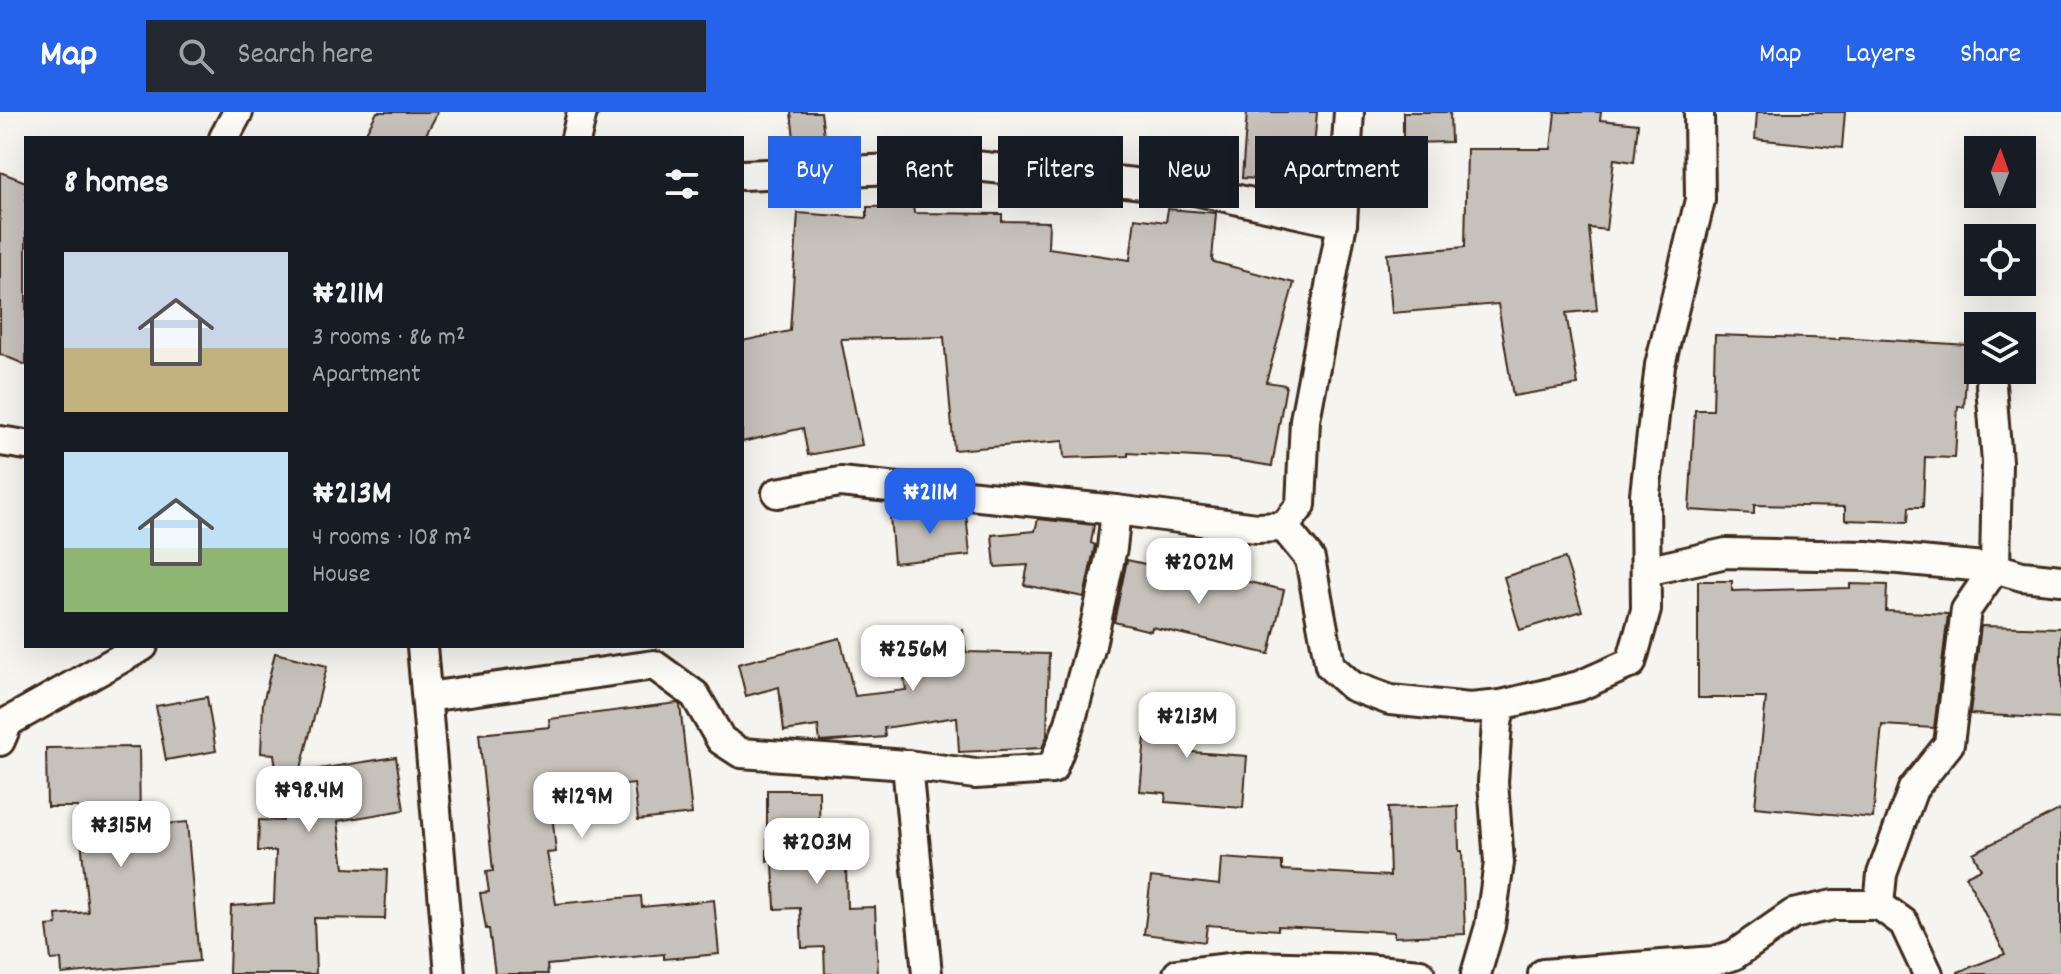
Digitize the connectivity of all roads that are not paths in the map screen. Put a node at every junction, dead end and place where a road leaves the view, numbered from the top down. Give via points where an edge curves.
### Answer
1 (238, 112) edge
2 (582, 112) edge
3 (1349, 112) edge
4 (1699, 112) edge
5 (225, 136) edge
6 (576, 136) edge
7 (744, 175) edge
8 (1342, 223) junction
9 (1991, 385) dead end
10 (0, 441) edge
11 (24, 445) edge
12 (777, 493) dead end
13 (1116, 510) junction
14 (1284, 527) junction
15 (1995, 568) junction
16 (1646, 571) junction
17 (2061, 580) edge
18 (139, 648) edge
19 (422, 648) edge
20 (427, 697) junction
21 (1501, 705) junction
22 (0, 741) edge
23 (907, 765) junction
24 (1879, 905) junction
25 (450, 974) edge
26 (927, 974) edge
27 (1178, 974) edge
28 (1420, 974) edge
29 (1476, 974) edge
30 (1543, 974) edge
31 (1928, 974) edge

1 - 5 street
2 - 6 street
3 - 8 street
4 - 16 street via 1700,200 1660,365 1645,494
7 - 8 street via 975,166 1190,189
8 - 14 street via 1305,420 1301,505
9 - 15 street via 1997,462
10 - 11 street
12 - 13 street via 840,482
13 - 14 street
13 - 23 street via 1091,645 1052,769 975,774
14 - 21 street via 1310,559 1330,666 1352,686 1390,700 1470,708
15 - 16 street via 1866,556 1726,553
15 - 17 street
15 - 24 street via 1966,610 1949,744 1913,789 1882,874
16 - 21 street via 1646,610 1631,663 1579,686
18 - 22 street via 8,722
19 - 20 street
20 - 23 street via 654,665 695,695 721,740 741,753
20 - 25 street
21 - 29 street via 1493,782 1499,863
23 - 26 street
24 - 30 street via 1833,905 1793,914 1734,955 1715,961
24 - 31 street via 1904,923
27 - 28 street via 1247,966

